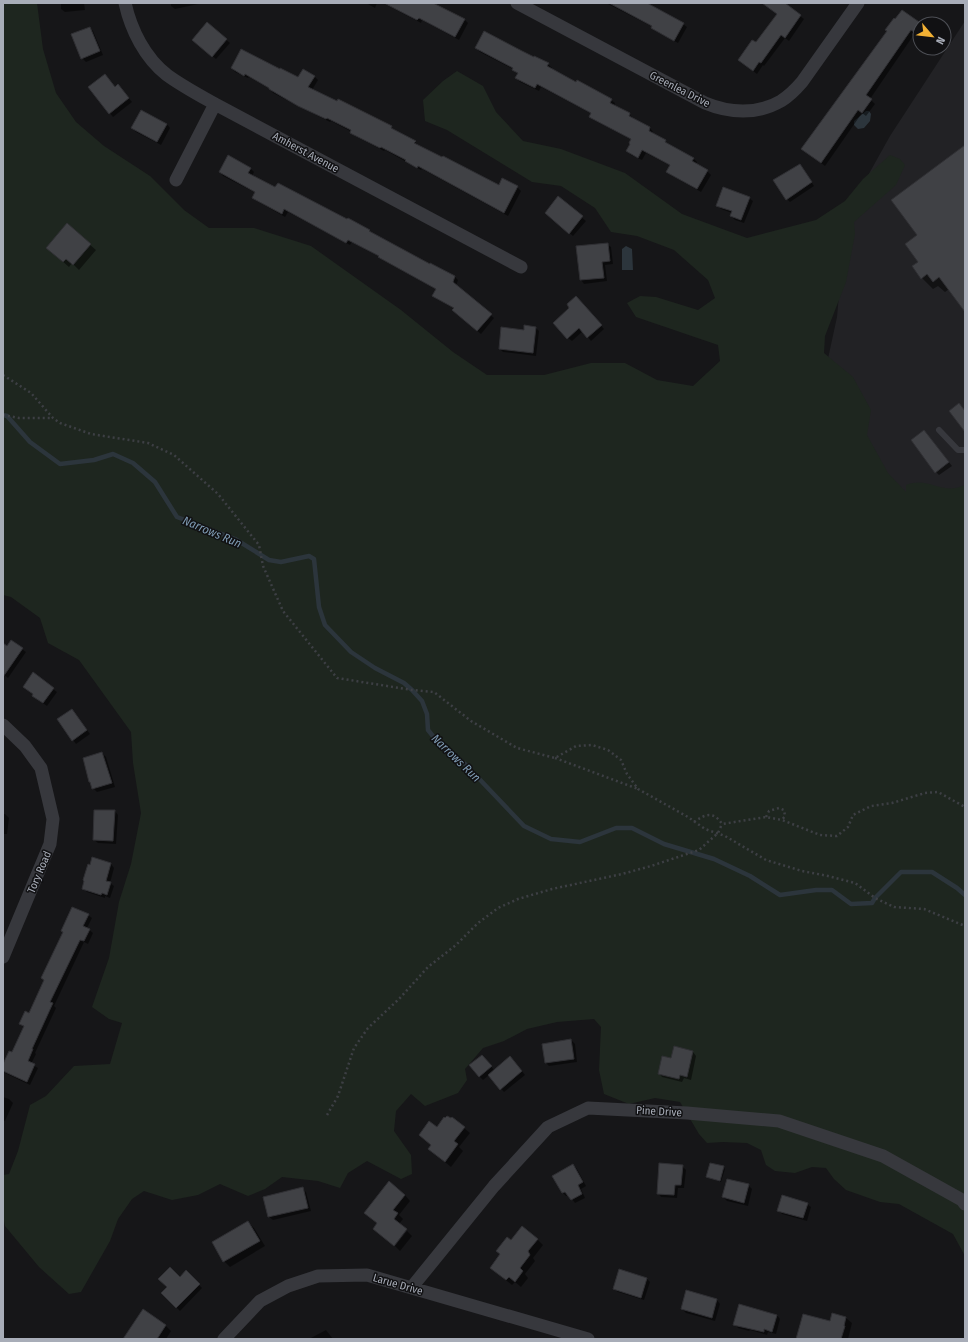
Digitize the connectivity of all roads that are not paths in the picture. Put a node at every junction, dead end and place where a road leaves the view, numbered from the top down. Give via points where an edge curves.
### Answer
1 (125, 3) edge
2 (517, 3) edge
3 (858, 3) edge
4 (215, 104) junction
5 (176, 180) dead end
6 (521, 267) dead end
7 (940, 430) dead end
8 (965, 450) edge
9 (3, 726) edge
10 (3, 957) edge
11 (965, 1204) edge
12 (412, 1287) junction
13 (224, 1339) edge
14 (588, 1339) edge

1 - 4 street, Amherst Avenue via 138,38 156,64 166,74
2 - 3 street, Greenlea Drive via 705,103 730,110 755,111 781,101 802,82
4 - 5 street
4 - 6 street, Amherst Avenue
7 - 8 lane via 958,450
9 - 10 street, Tory Road via 25,746 41,768 53,819 50,844
11 - 12 street, Pine Drive via 883,1156 779,1121 588,1108 548,1127 494,1186
12 - 13 street, Larue Drive via 367,1275 318,1276 288,1286 260,1301
12 - 14 street, Larue Drive

